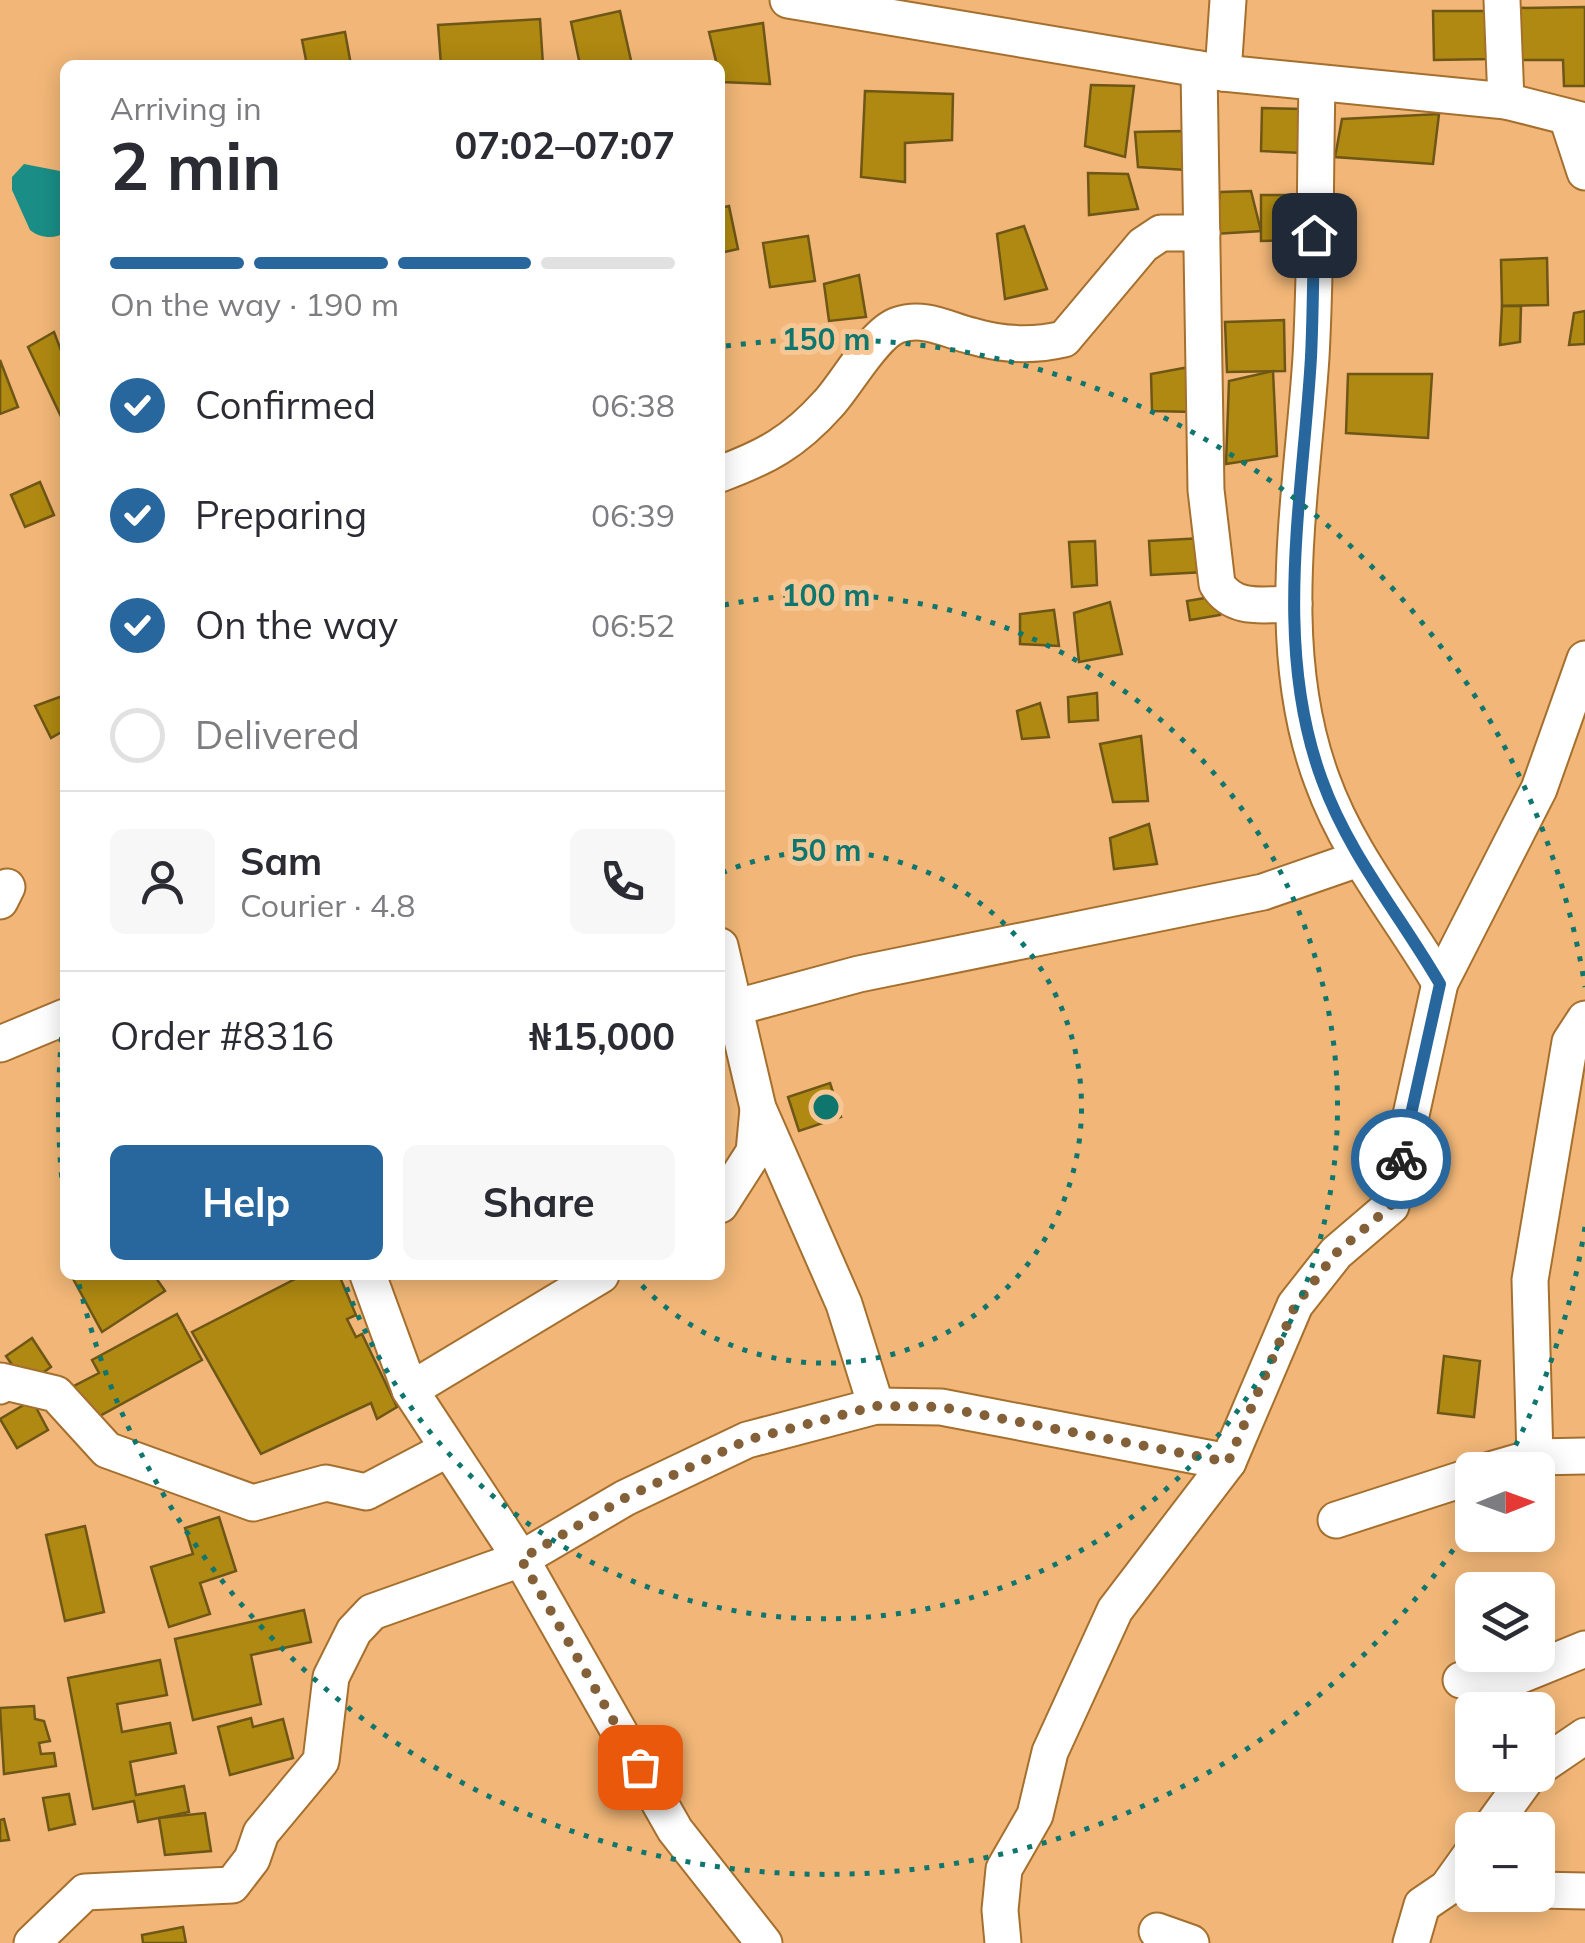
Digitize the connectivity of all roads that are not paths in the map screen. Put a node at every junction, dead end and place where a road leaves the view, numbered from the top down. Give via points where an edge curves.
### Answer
1 (788, 0) edge
2 (1228, 0) edge
3 (1502, 0) edge
4 (959, 13) edge
5 (1211, 71) junction
6 (1317, 84) junction
7 (1506, 102) junction
8 (1576, 119) edge
9 (1585, 172) edge
10 (1202, 233) junction
11 (725, 472) edge
12 (1294, 604) junction
13 (1585, 660) edge
14 (1358, 860) junction
15 (725, 963) edge
16 (1440, 984) junction
17 (738, 1007) junction
18 (60, 1019) edge
19 (1585, 1019) edge
20 (0, 1044) edge
21 (758, 1108) junction
22 (725, 1198) edge
23 (370, 1280) edge
24 (593, 1280) edge
25 (0, 1382) edge
26 (410, 1390) junction
27 (876, 1406) junction
28 (448, 1449) junction
29 (1535, 1452) edge
30 (1585, 1456) edge
31 (1555, 1457) edge
32 (1228, 1462) junction
33 (1455, 1482) edge
34 (1336, 1520) dead end
35 (521, 1559) junction
36 (1585, 1649) edge
37 (1462, 1680) dead end
38 (1585, 1736) edge
39 (1555, 1756) edge
40 (1455, 1890) edge
41 (1555, 1891) edge
42 (1585, 1892) edge
43 (1157, 1931) dead end
44 (32, 1943) edge
45 (764, 1943) edge
46 (1003, 1943) edge
47 (1191, 1943) edge
48 (1411, 1943) edge

1 - 4 street
2 - 5 street
3 - 7 street
4 - 5 street
5 - 6 street
5 - 10 street
6 - 7 street
6 - 12 street via 1311,356
7 - 8 street
8 - 9 street
10 - 11 street via 1161,234 1142,245 1064,339 1013,343 941,324 892,326 827,405 775,454
10 - 12 street via 1206,490 1217,584 1240,605
12 - 14 street via 1300,700 1321,779
13 - 16 street via 1539,789
14 - 16 street
14 - 17 street via 1263,892 859,974
15 - 17 street
16 - 32 street via 1391,1206 1336,1253 1295,1306
17 - 21 street
18 - 20 street
19 - 29 street via 1570,1042 1530,1280
21 - 22 street via 754,1152
21 - 27 street via 844,1304
23 - 26 street
24 - 26 street
25 - 28 street via 56,1394 106,1450 253,1503 326,1484 366,1492
26 - 28 street
27 - 32 street via 941,1407
27 - 35 street via 747,1440 625,1498
28 - 35 street
30 - 31 street
32 - 46 street via 1116,1610 1050,1752 1035,1815 1004,1869
33 - 34 street
35 - 44 street via 362,1620 331,1677 321,1760 261,1833 232,1885 86,1892
35 - 45 street via 676,1830
36 - 37 street via 1500,1684
38 - 39 street
40 - 48 street via 1422,1905
41 - 42 street
43 - 47 street

